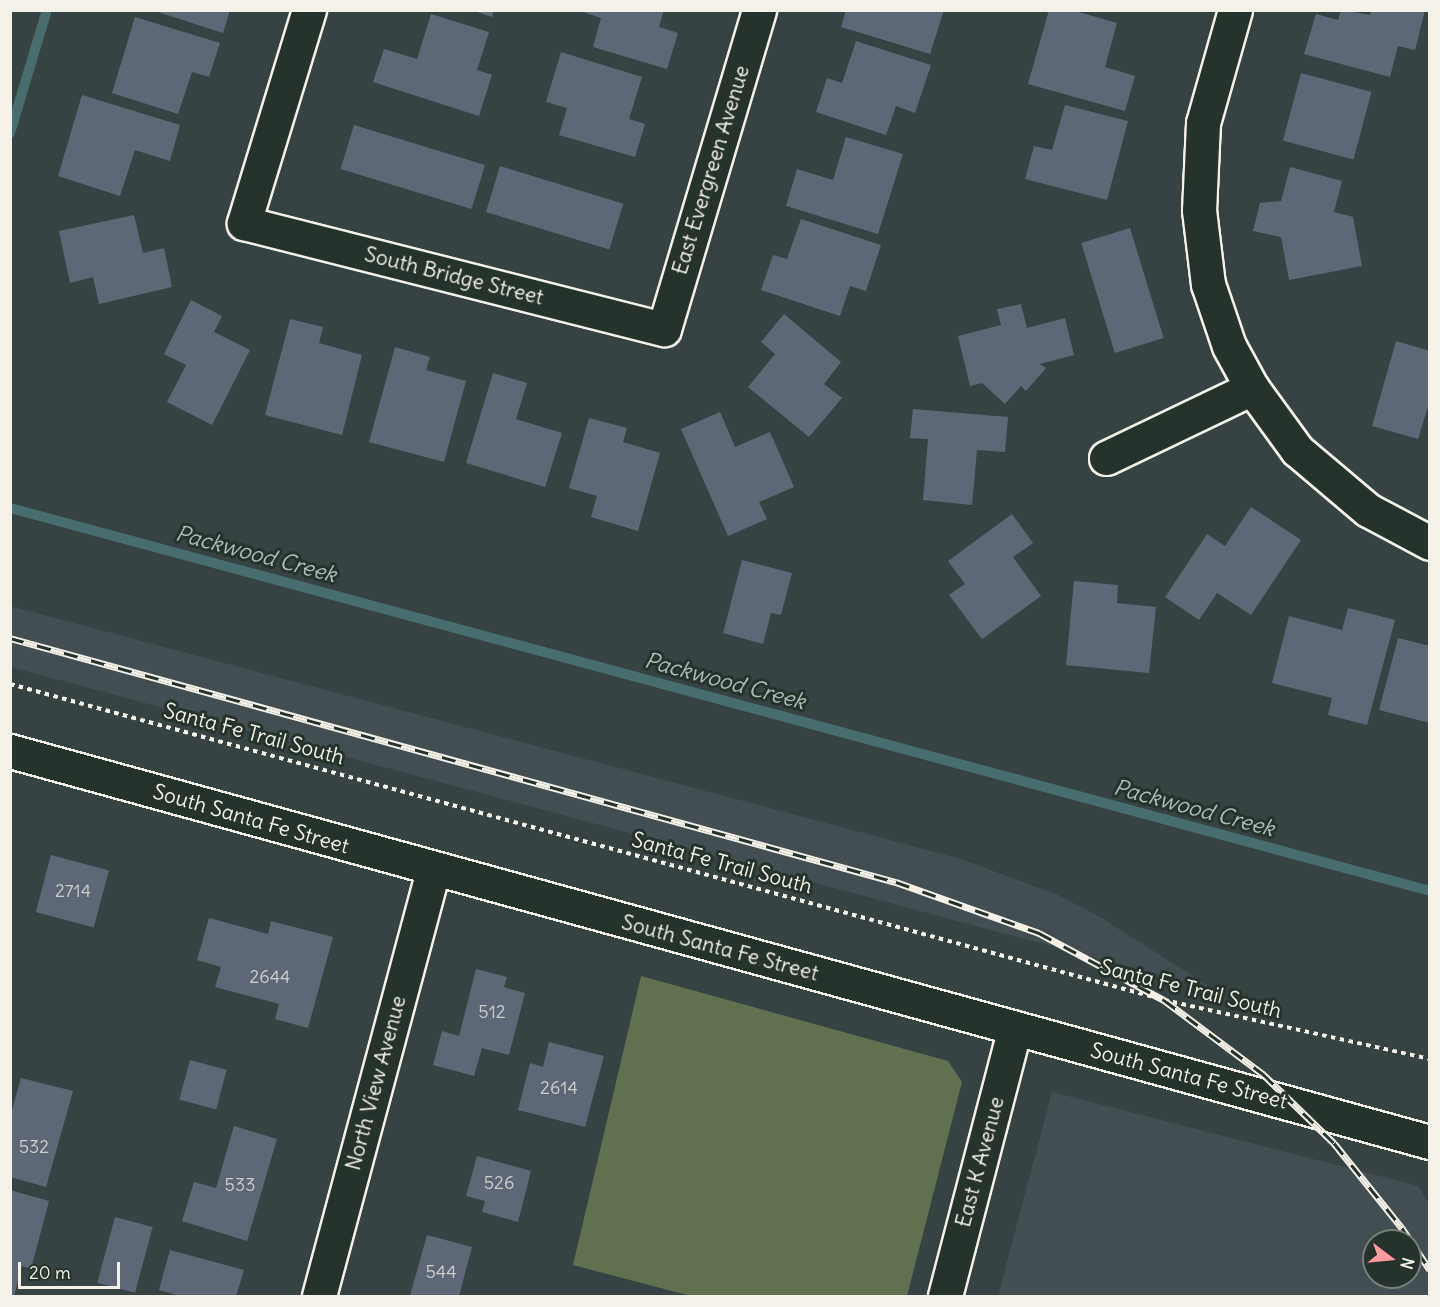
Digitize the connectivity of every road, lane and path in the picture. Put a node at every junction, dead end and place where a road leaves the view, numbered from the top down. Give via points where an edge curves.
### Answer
1 (309, 10) edge
2 (759, 10) edge
3 (1235, 10) edge
4 (663, 329) joint
5 (1252, 388) junction
6 (1106, 458) dead end
7 (1430, 543) edge
8 (10, 684) edge
9 (10, 751) edge
10 (433, 870) junction
11 (1015, 1028) junction
12 (1430, 1059) edge
13 (1430, 1142) edge
14 (319, 1296) edge
15 (945, 1296) edge

1 - 4 street, South Bridge Street via 244,223
2 - 4 street, East Evergreen Avenue
3 - 5 street via 1203,123 1199,210 1208,284 1230,346
5 - 6 street
5 - 7 street via 1297,450 1368,510
8 - 12 path, Santa Fe Trail South via 1164,999
9 - 10 street, South Santa Fe Street
10 - 11 street, South Santa Fe Street
10 - 14 street, North View Avenue
11 - 13 street, South Santa Fe Street
11 - 15 street, East K Avenue

